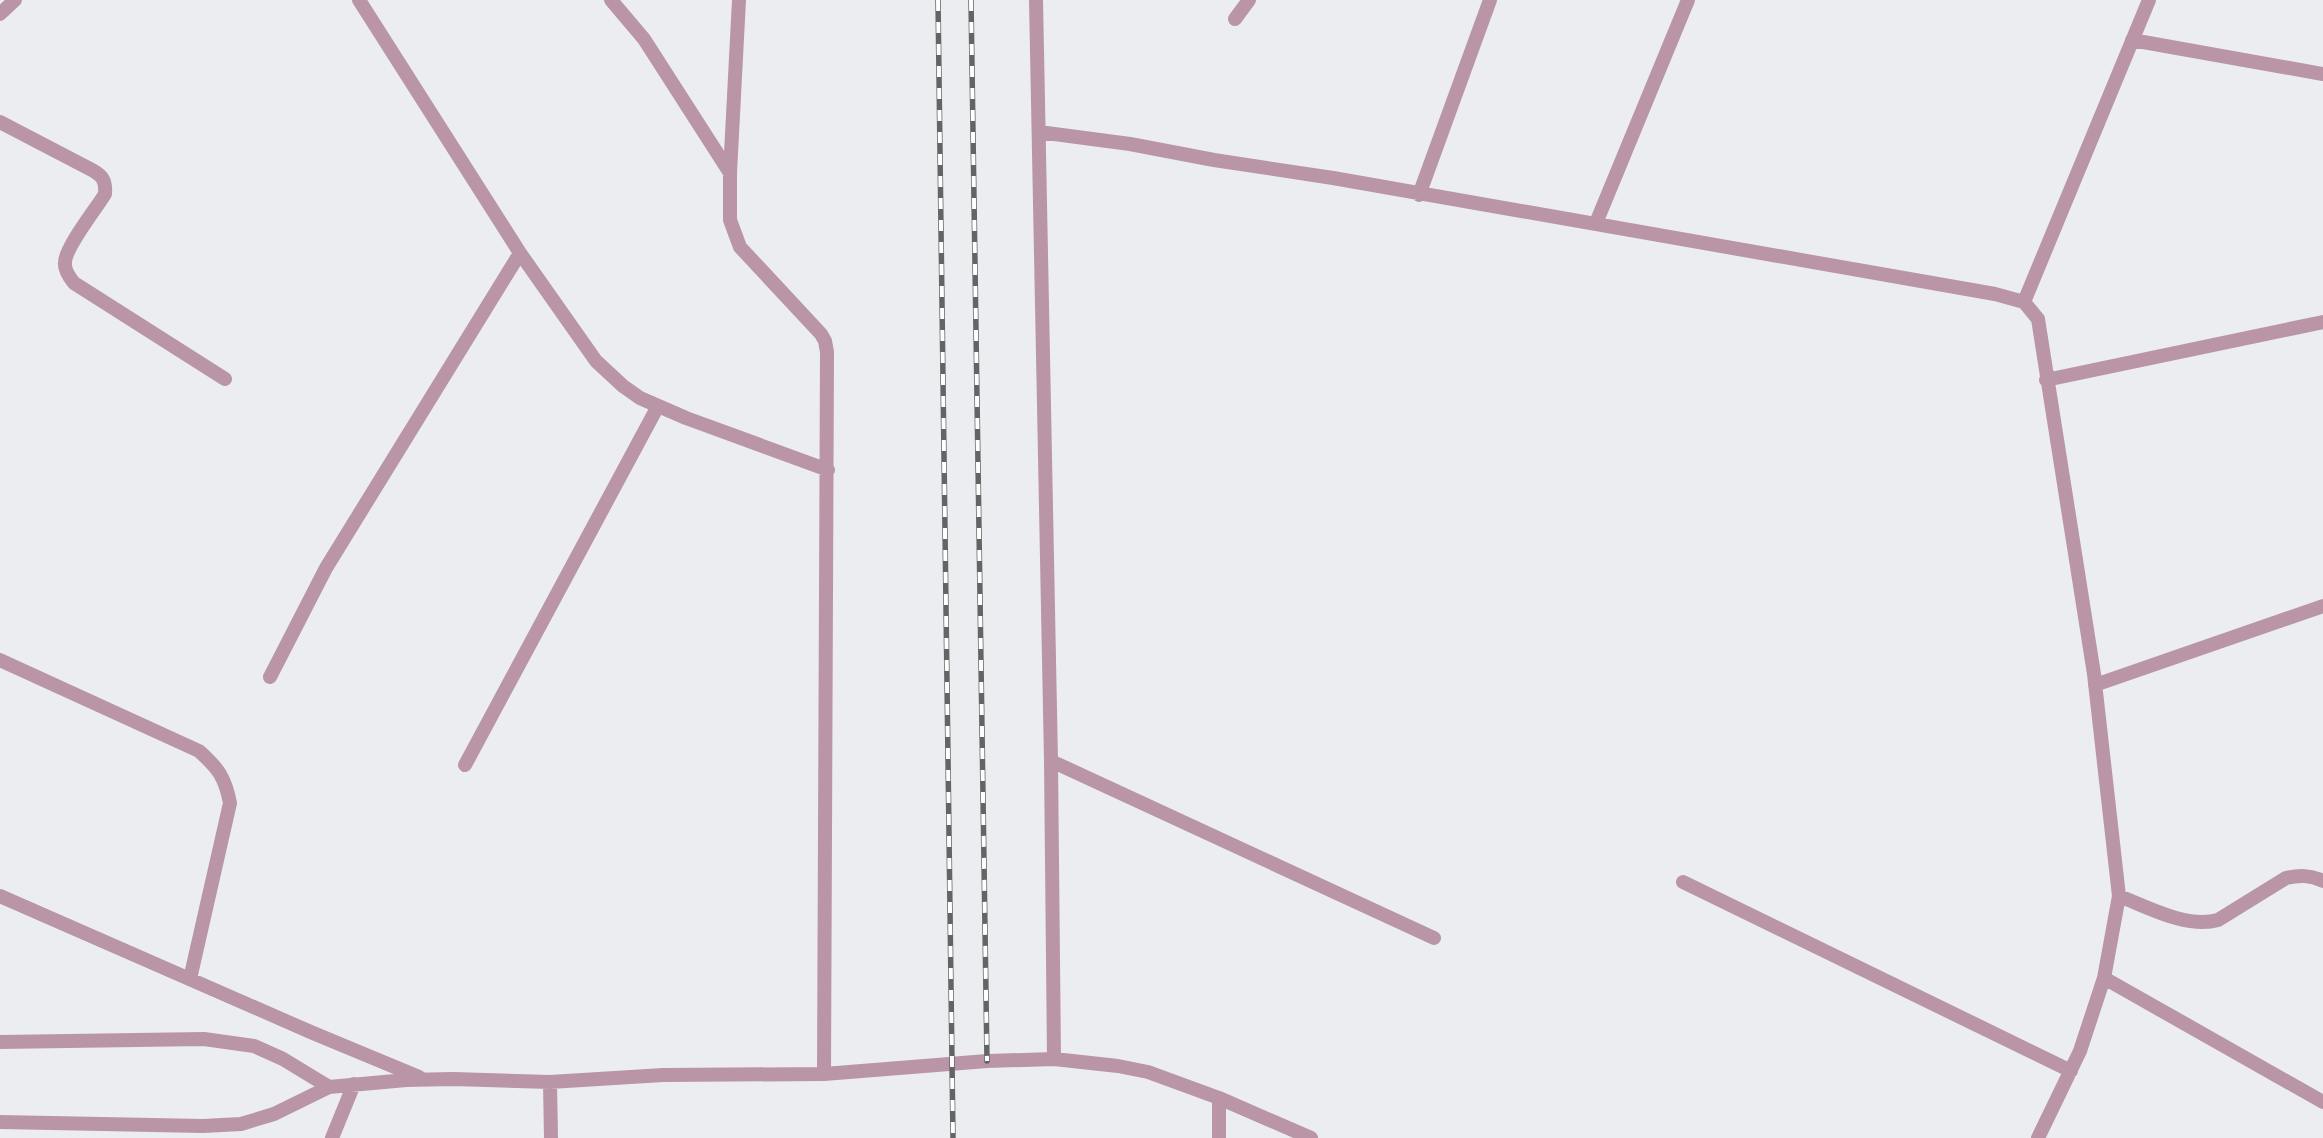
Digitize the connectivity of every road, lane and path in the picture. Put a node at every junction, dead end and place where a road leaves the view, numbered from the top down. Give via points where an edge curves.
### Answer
1 (15, 0) edge
2 (358, 0) edge
3 (611, 0) edge
4 (740, 0) edge
5 (1036, 0) edge
6 (1249, 0) edge
7 (1490, 0) edge
8 (1688, 0) edge
9 (2149, 0) edge
10 (0, 14) edge
11 (1235, 20) dead end
12 (2132, 40) junction
13 (2323, 74) edge
14 (0, 122) edge
15 (1038, 132) junction
16 (730, 173) junction
17 (1419, 195) junction
18 (1596, 223) junction
19 (520, 253) junction
20 (2024, 302) junction
21 (2323, 322) edge
22 (225, 379) dead end
23 (2046, 380) junction
24 (658, 406) junction
25 (828, 470) junction
26 (2323, 606) edge
27 (0, 660) edge
28 (270, 677) dead end
29 (2095, 685) junction
30 (1051, 761) junction
31 (465, 765) dead end
32 (2323, 881) edge
33 (1683, 882) dead end
34 (0, 896) edge
35 (2119, 896) junction
36 (1434, 938) dead end
37 (2104, 978) junction
38 (190, 979) junction
39 (0, 1042) edge
40 (1054, 1059) junction
41 (2071, 1071) junction
42 (824, 1074) junction
43 (425, 1080) junction
44 (550, 1082) junction
45 (354, 1084) junction
46 (329, 1087) junction
47 (1219, 1098) junction
48 (2323, 1102) edge
49 (0, 1122) edge
50 (332, 1138) edge
51 (551, 1138) edge
52 (1219, 1138) edge
53 (1311, 1138) edge
54 (2038, 1138) edge

1 - 10 street
2 - 19 street
3 - 16 street via 644,40
4 - 16 street
5 - 15 street
6 - 11 street
7 - 17 street
8 - 18 street
9 - 12 street
12 - 13 street
12 - 20 street
14 - 22 street via 101,175 104,180 105,194 64,262 74,283
15 - 17 street via 1130,144
15 - 30 street
16 - 25 street via 730,220 740,247 825,341
17 - 18 street
18 - 20 street via 1995,294
19 - 24 street via 596,360 622,386
19 - 28 street via 326,568
20 - 23 street via 2038,319
21 - 23 street
23 - 29 street
24 - 25 street
24 - 31 street
25 - 42 street
26 - 29 street
27 - 38 street via 199,751 219,769 230,802
29 - 35 street
30 - 36 street
30 - 40 street
32 - 35 street via 2313,876 2286,878 2218,920 2207,923 2192,922
33 - 41 street
34 - 38 street
35 - 37 street
37 - 41 street
37 - 48 street
38 - 43 street
39 - 46 street via 204,1039 254,1046 283,1059
40 - 42 street
40 - 47 street via 1148,1072
41 - 54 street
42 - 44 street via 663,1075
43 - 44 street
43 - 45 street
44 - 51 street
45 - 46 street
45 - 50 street
46 - 49 street via 274,1114 241,1124
47 - 52 street
47 - 53 street

